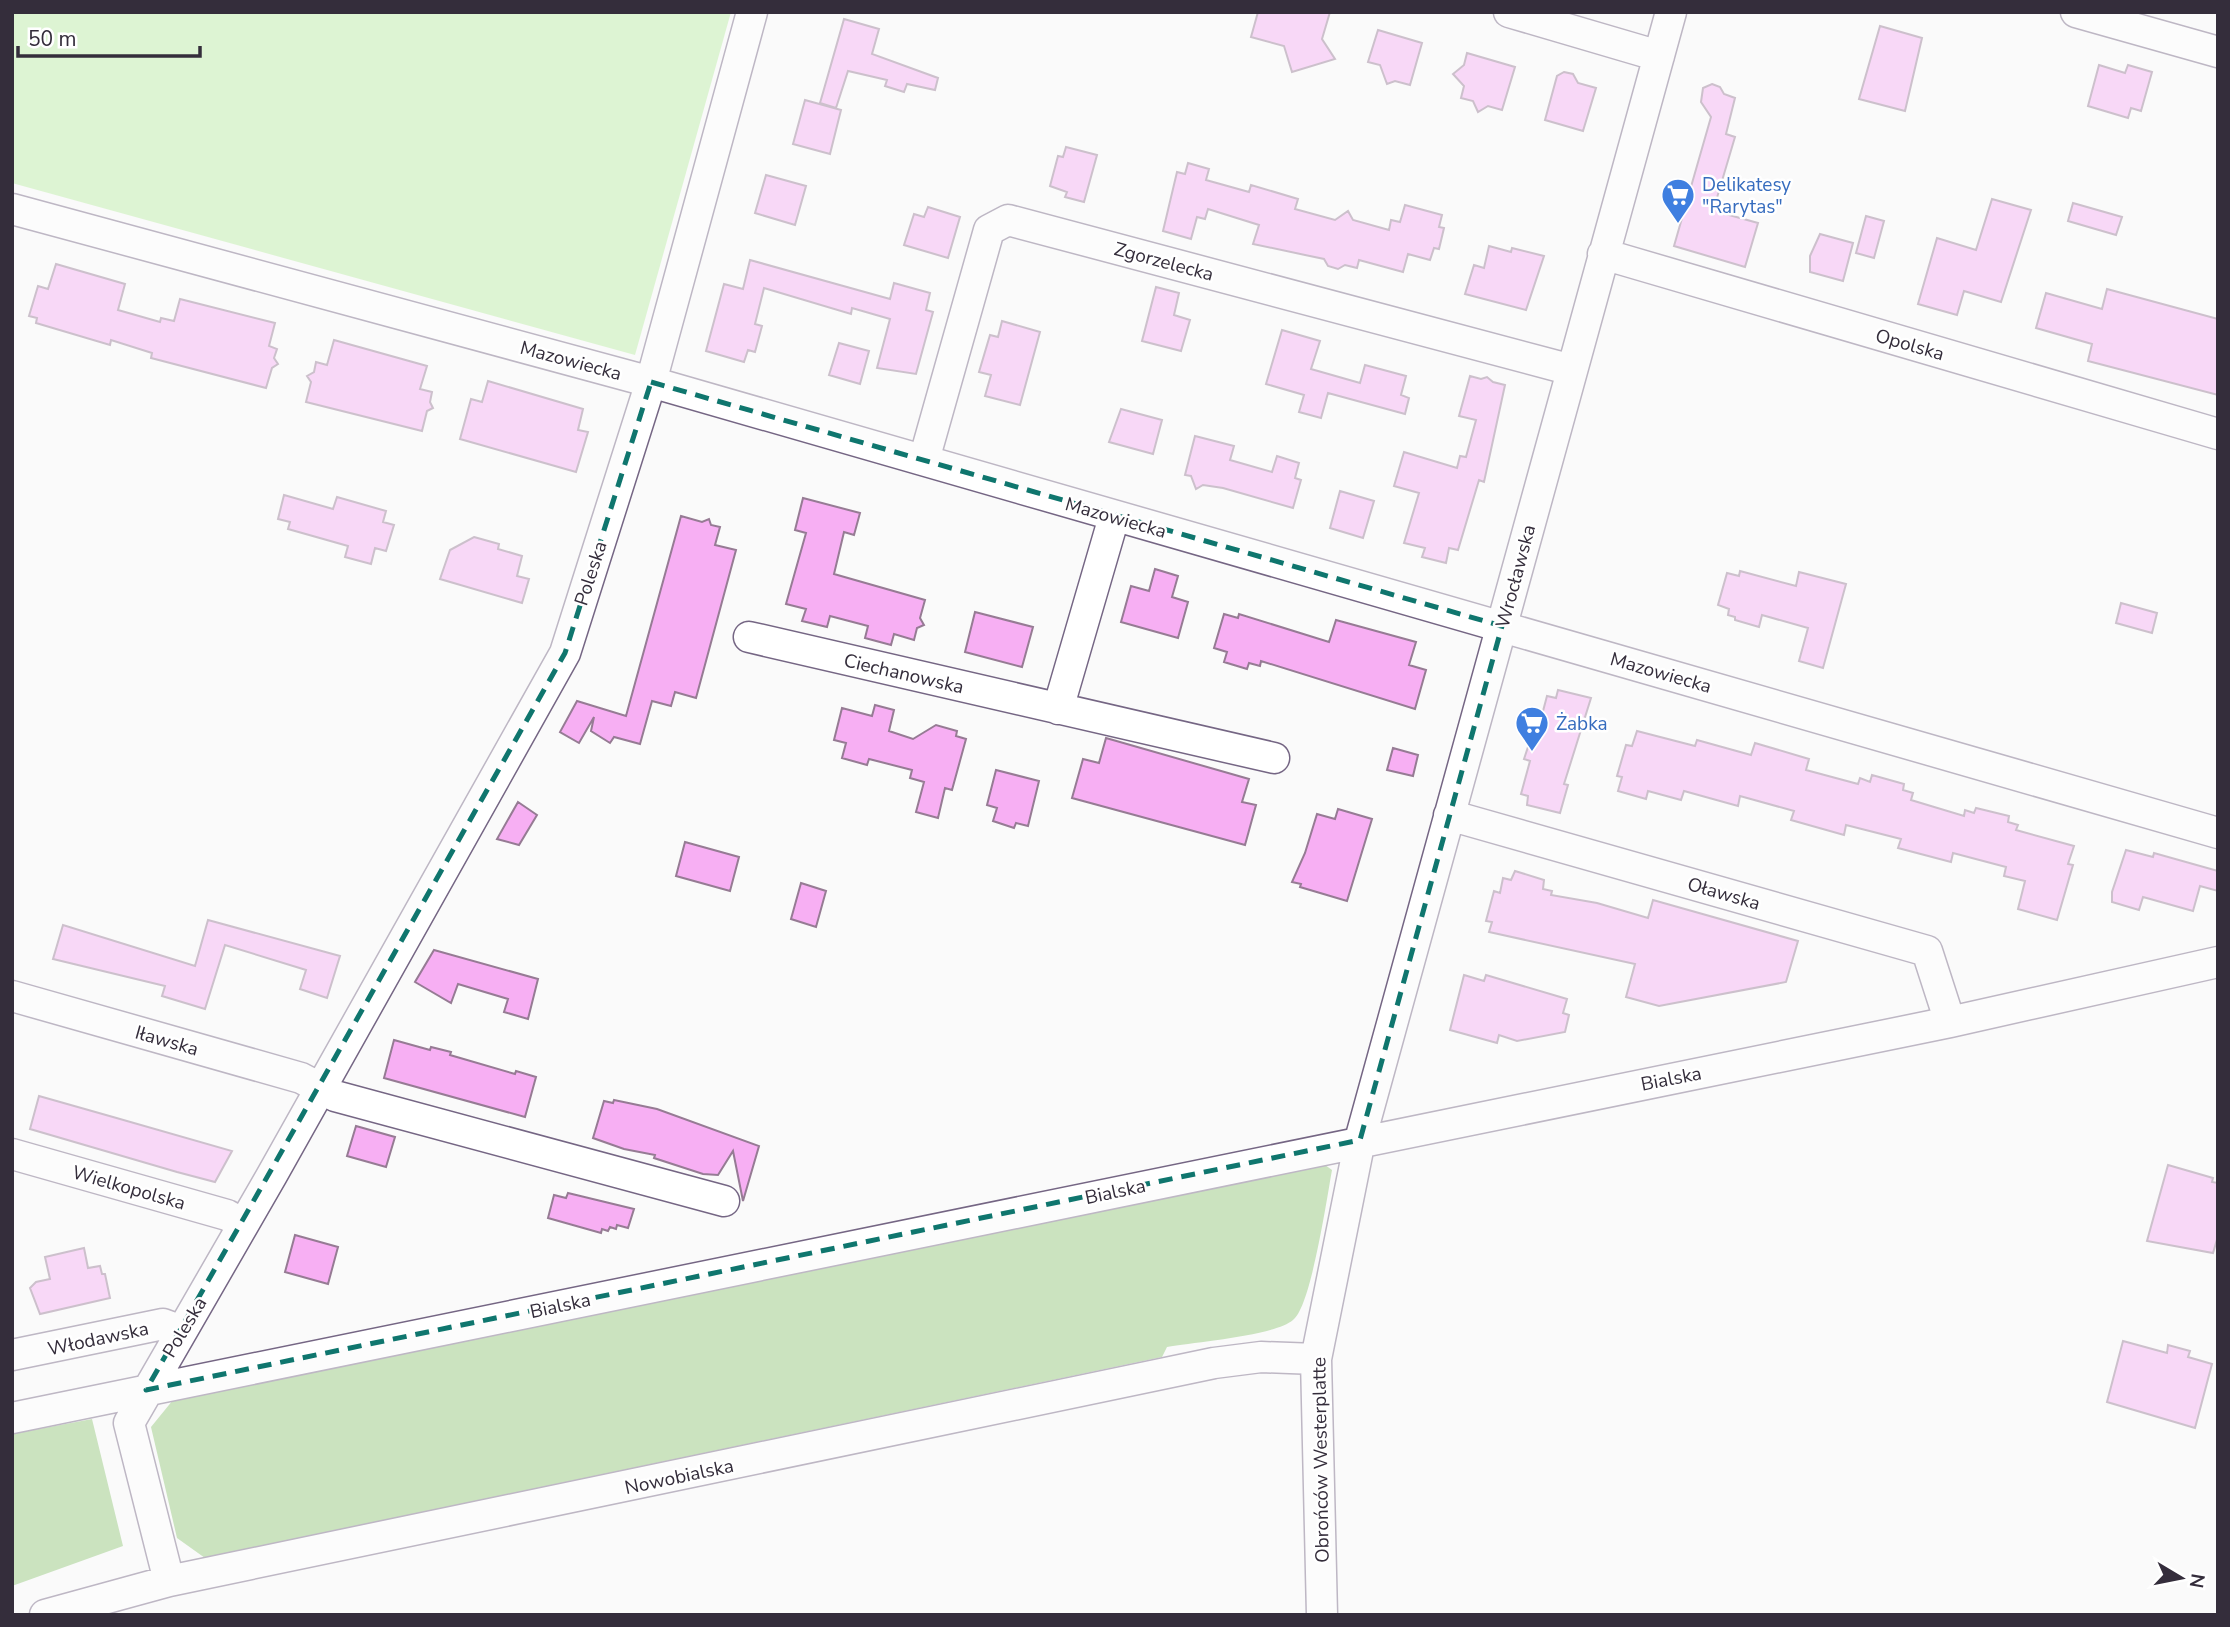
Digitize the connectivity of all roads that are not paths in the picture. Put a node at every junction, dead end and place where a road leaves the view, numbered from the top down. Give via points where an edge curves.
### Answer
1 (752, 12) edge
2 (1509, 12) edge
3 (1671, 12) edge
4 (2076, 12) edge
5 (2218, 52) edge
6 (1659, 56) junction
7 (12, 209) edge
8 (1603, 254) junction
9 (1572, 370) junction
10 (650, 382) junction
11 (2218, 434) edge
12 (923, 460) junction
13 (1114, 517) junction
14 (1502, 626) junction
15 (749, 636) dead end
16 (1058, 709) junction
17 (1274, 758) dead end
18 (1449, 815) junction
19 (2218, 833) edge
20 (2218, 962) edge
21 (12, 996) edge
22 (1950, 1022) junction
23 (321, 1088) junction
24 (1360, 1140) junction
25 (12, 1154) edge
26 (724, 1200) dead end
27 (243, 1224) junction
28 (182, 1331) junction
29 (12, 1355) edge
30 (1316, 1359) junction
31 (146, 1390) junction
32 (12, 1418) edge
33 (169, 1581) junction
34 (44, 1615) edge
35 (1322, 1615) edge

1 - 10 street, Poleska
2 - 6 street
3 - 6 street, Wrocławska
4 - 5 street
6 - 8 street, Wrocławska
7 - 10 street, Mazowiecka
8 - 9 street, Wrocławska
8 - 11 street, Opolska
9 - 12 street, Zgorzelecka via 1008,220 989,230
9 - 14 street, Wrocławska
10 - 12 street, Mazowiecka
10 - 23 street, Poleska via 565,653
12 - 13 street, Mazowiecka
13 - 14 street, Mazowiecka
13 - 16 street
14 - 18 street, Wrocławska
14 - 19 street, Mazowiecka
15 - 16 street, Ciechanowska
16 - 17 street, Ciechanowska
18 - 22 street, Oławska via 1927,951
18 - 24 street, Wrocławska
20 - 22 street, Bialska
21 - 23 street, Iławska via 301,1078
22 - 24 street, Bialska
23 - 26 street via 335,1096
23 - 27 street, Poleska
24 - 30 street, Obrońców Westerplatte
24 - 31 street, Bialska
25 - 27 street, Wielkopolska via 227,1215
27 - 28 street, Poleska
28 - 29 street, Włodawska via 163,1324
28 - 31 street, Poleska
30 - 33 street, Nowobialska via 1261,1357 1214,1363
30 - 35 street, Obrońców Westerplatte
31 - 32 street, Bialska
31 - 33 street, Poleska via 128,1423
33 - 34 street, Nowobialska

